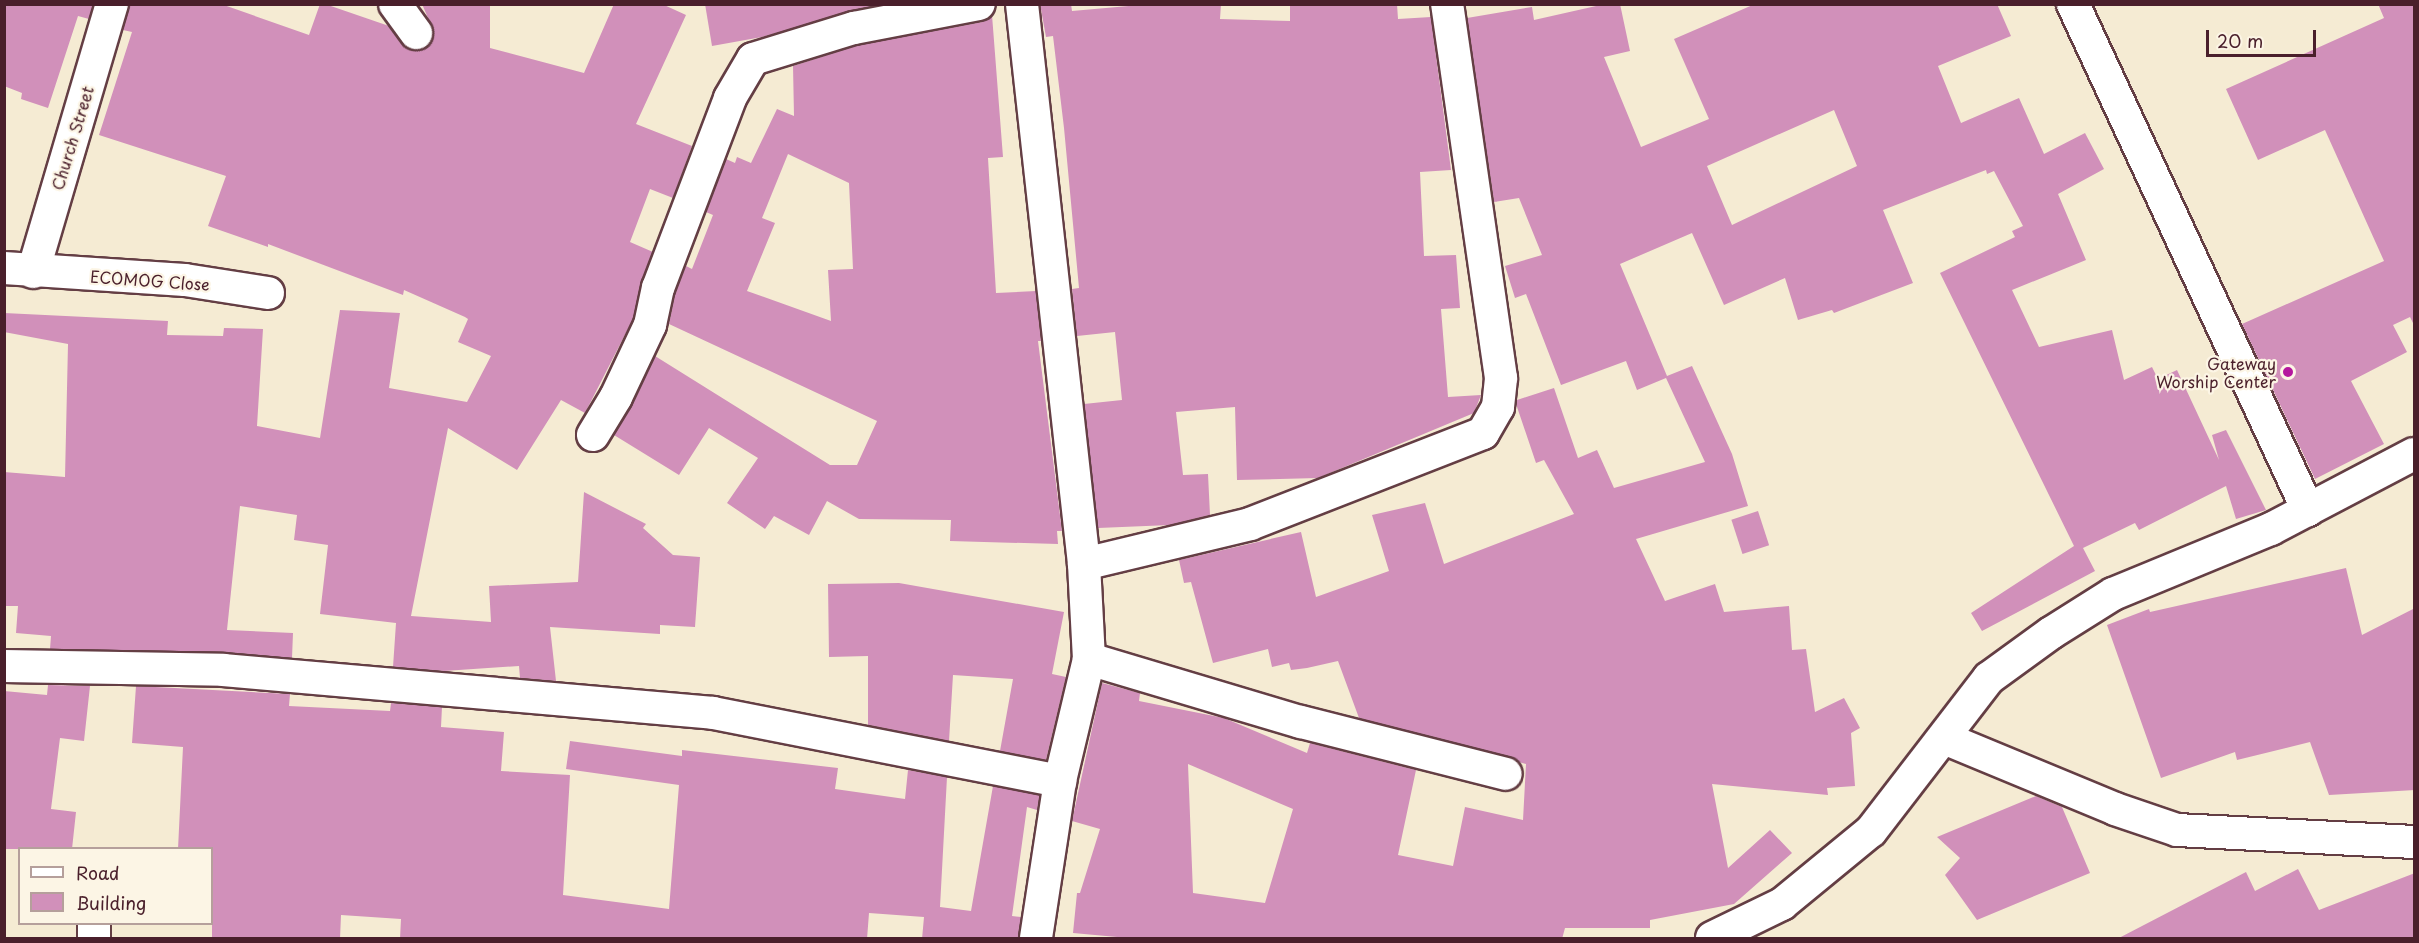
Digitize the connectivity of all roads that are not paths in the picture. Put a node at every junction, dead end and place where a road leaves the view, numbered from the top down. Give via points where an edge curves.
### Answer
1 (112, 4) edge
2 (395, 4) edge
3 (980, 4) edge
4 (1022, 4) edge
5 (1447, 4) edge
6 (2073, 4) edge
7 (416, 33) dead end
8 (19, 270) edge
9 (268, 293) dead end
10 (593, 435) dead end
11 (2415, 454) edge
12 (2308, 510) junction
13 (1084, 564) junction
14 (1089, 659) junction
15 (4, 666) edge
16 (1944, 738) junction
17 (1506, 774) dead end
18 (1060, 781) junction
19 (2415, 842) edge
20 (1036, 939) edge
21 (1712, 939) edge

1 - 8 street, Church Street
2 - 7 street
3 - 10 street via 854,28 753,59 730,98 658,288 650,325 616,398
4 - 13 street
5 - 13 street via 1501,378 1498,407 1483,433 1250,524
6 - 12 street
8 - 9 street, ECOMOG Close via 185,280
11 - 12 street
12 - 16 street via 2113,594 1989,678
13 - 14 street
14 - 17 street via 1301,723
14 - 18 street
15 - 18 street via 223,670 713,713
16 - 19 street via 2115,809 2177,830
16 - 21 street via 1871,831 1782,904
18 - 20 street

